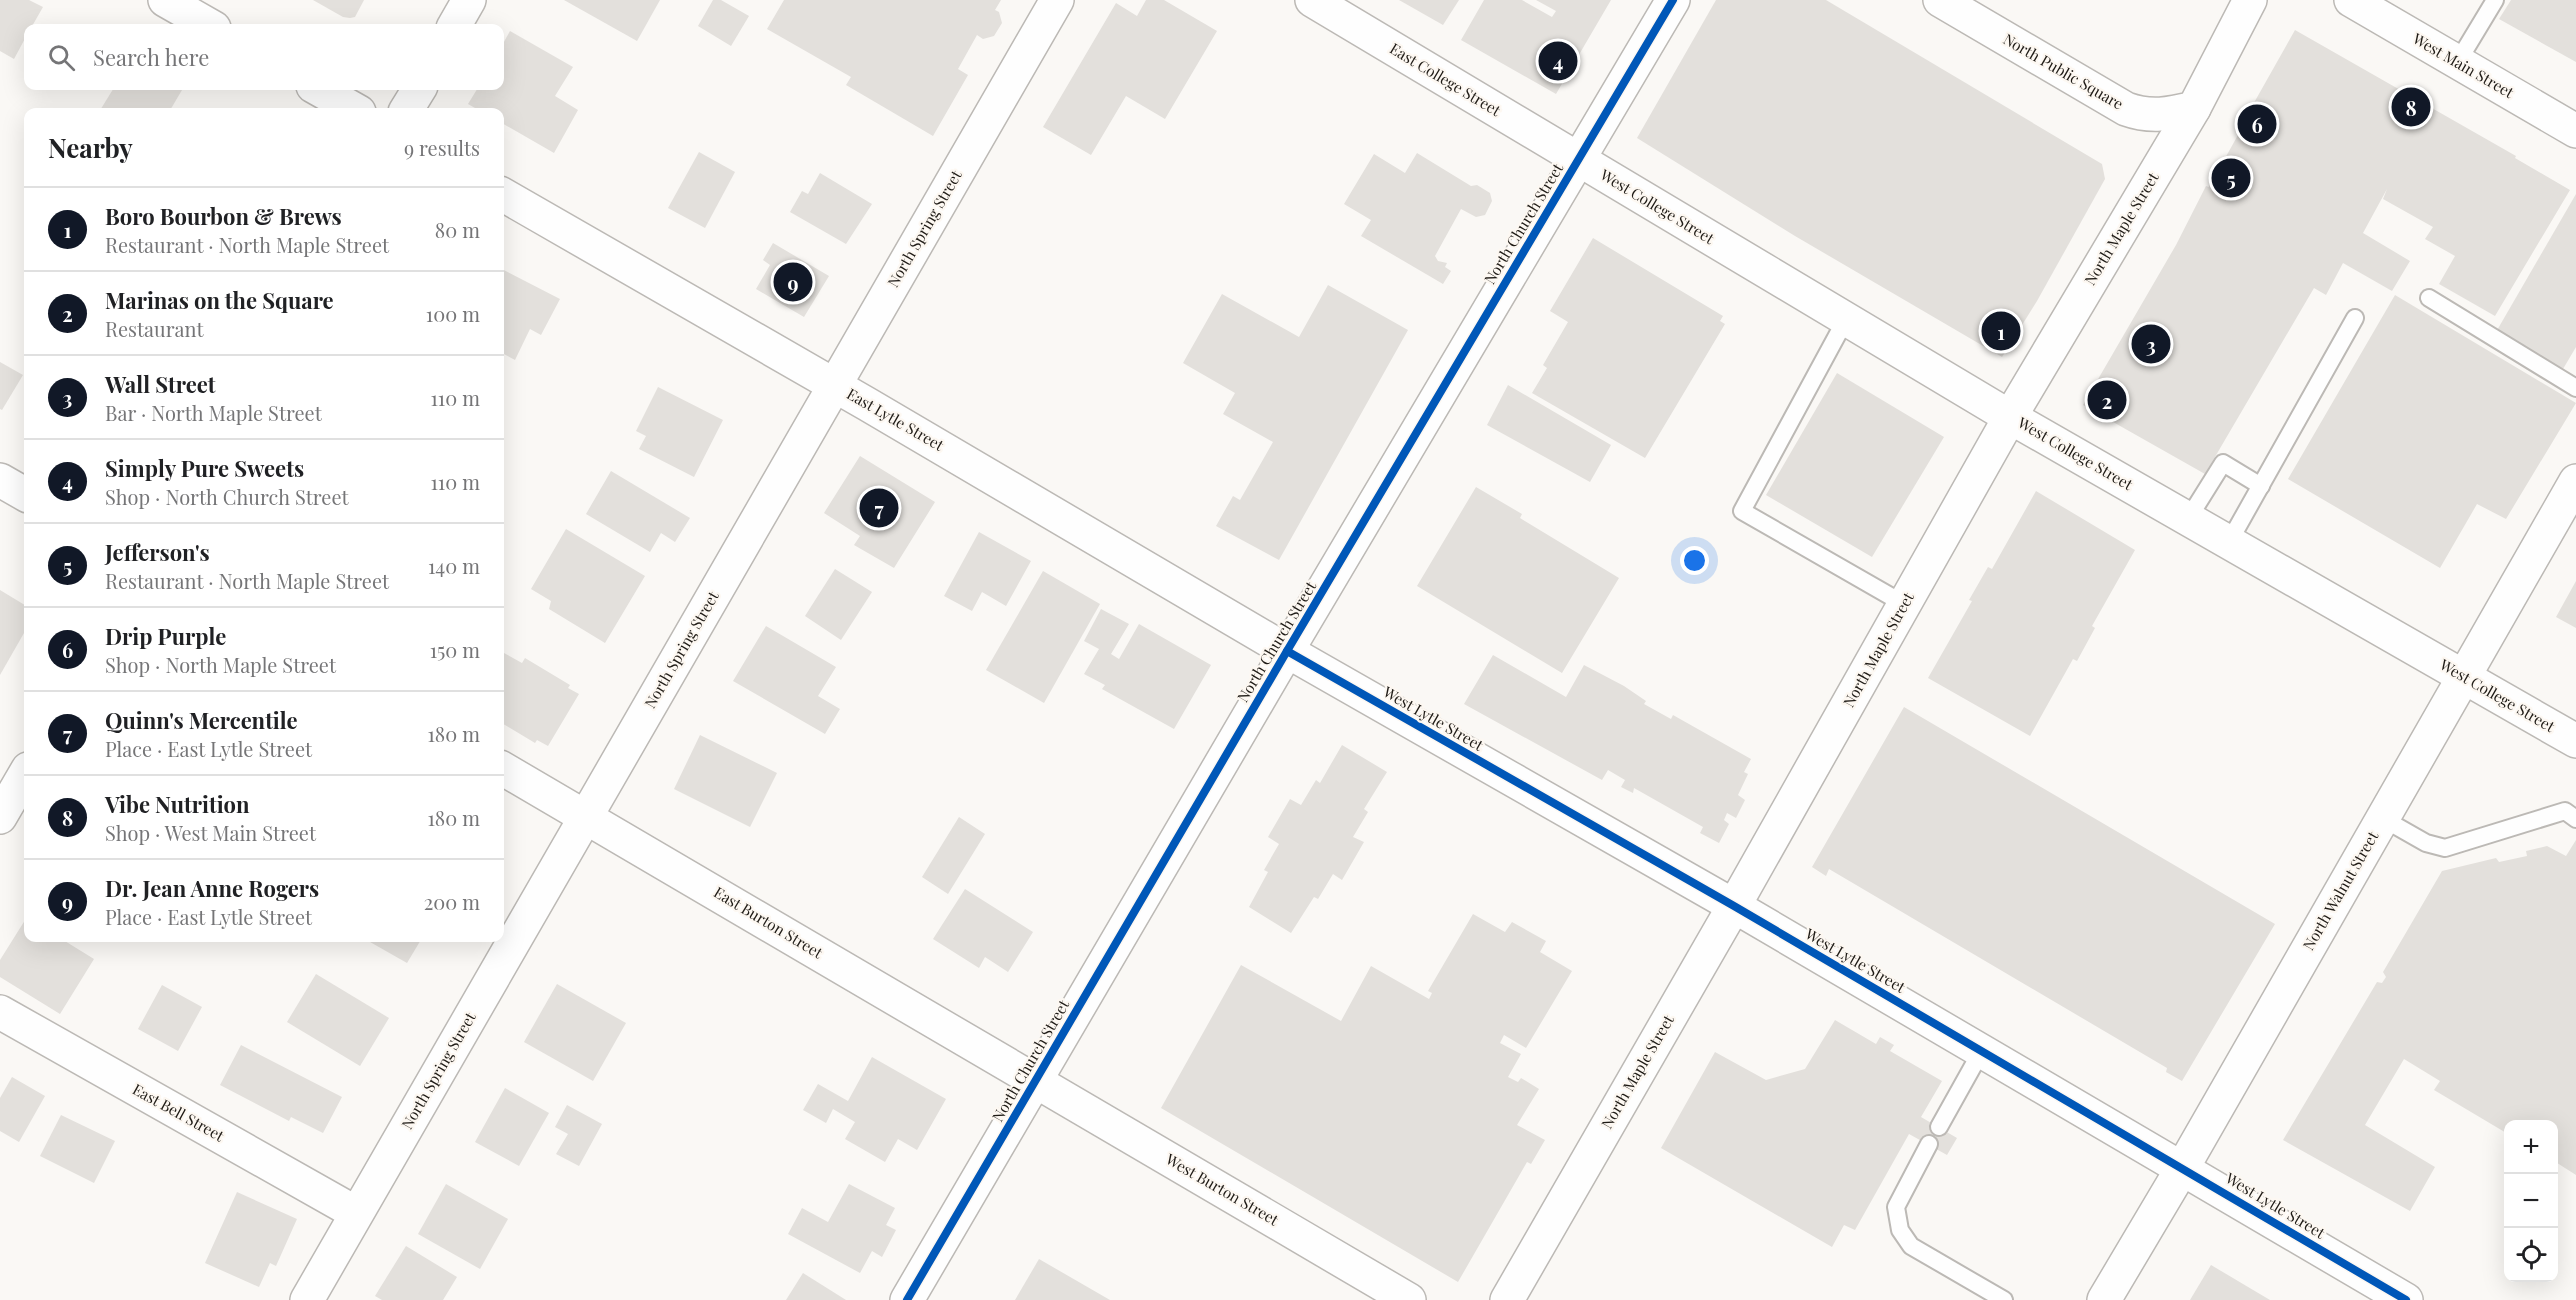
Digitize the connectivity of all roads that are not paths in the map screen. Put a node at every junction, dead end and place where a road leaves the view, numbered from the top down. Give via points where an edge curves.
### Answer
1 (165, 0) edge
2 (469, 0) edge
3 (1057, 0) edge
4 (1312, 0) edge
5 (1673, 0) edge
6 (1940, 0) edge
7 (2351, 0) edge
8 (2495, 0) edge
9 (2252, 2) edge
10 (207, 24) edge
11 (455, 24) edge
12 (2457, 63) junction
13 (320, 90) edge
14 (419, 90) edge
15 (352, 108) edge
16 (407, 108) edge
17 (2194, 108) junction
18 (2576, 131) edge
19 (1578, 160) junction
20 (504, 195) edge
21 (2429, 298) dead end
22 (2355, 318) dead end
23 (1846, 319) junction
24 (835, 385) junction
25 (2576, 388) edge
26 (2010, 417) junction
27 (0, 480) edge
28 (2576, 480) edge
29 (2261, 486) junction
30 (24, 494) edge
31 (2188, 519) junction
32 (2229, 542) junction
33 (1904, 604) junction
34 (1287, 651) junction
35 (2463, 676) junction
36 (2576, 741) edge
37 (504, 768) edge
38 (24, 776) edge
39 (0, 817) edge
40 (586, 817) junction
41 (2382, 818) junction
42 (2576, 819) edge
43 (1734, 906) junction
44 (0, 1012) edge
45 (1982, 1050) junction
46 (1035, 1081) junction
47 (1938, 1127) dead end
48 (1929, 1144) dead end
49 (2183, 1167) junction
50 (356, 1213) junction
51 (2000, 1298) edge
52 (307, 1300) edge
53 (907, 1300) edge
54 (1409, 1300) edge
55 (1507, 1300) edge
56 (2104, 1300) edge
57 (2406, 1300) edge

1 - 10 street
2 - 11 street
3 - 24 street, North Spring Street
4 - 19 street, East College Street
5 - 19 street, North Church Street
6 - 17 street, North Public Square via 2126,109 2156,116
7 - 12 street, West Main Street
8 - 12 lane
9 - 17 street, North Maple Street
12 - 18 street, West Main Street
13 - 15 street
14 - 16 street
17 - 26 street, North Maple Street
19 - 23 street, West College Street
19 - 34 street, North Church Street
20 - 24 street, East Lytle Street
21 - 25 lane
22 - 29 lane
23 - 26 street, West College Street
23 - 33 lane via 1742,511
24 - 34 street, East Lytle Street
24 - 40 street, North Spring Street
26 - 31 street, West College Street
26 - 33 street, North Maple Street
27 - 30 street
28 - 35 street, North Walnut Street
29 - 31 lane via 2223,463
29 - 32 lane
31 - 32 street, West College Street
32 - 35 street, West College Street
33 - 43 street, North Maple Street
34 - 43 street, West Lytle Street
34 - 46 street, North Church Street
35 - 36 street, West College Street
35 - 41 street, North Walnut Street
37 - 40 street, East Burton Street
38 - 39 street
40 - 46 street, East Burton Street
40 - 50 street, North Spring Street
41 - 42 lane via 2426,843 2445,848 2565,811
41 - 49 street, North Walnut Street
43 - 45 street, West Lytle Street
43 - 55 street, North Maple Street
44 - 50 street, East Bell Street
45 - 47 lane
45 - 49 street, West Lytle Street
46 - 53 street, North Church Street
46 - 54 street, West Burton Street
48 - 51 lane via 1896,1207 1900,1230 1911,1246
49 - 56 street, North Walnut Street
49 - 57 street, West Lytle Street
50 - 52 street, North Spring Street

